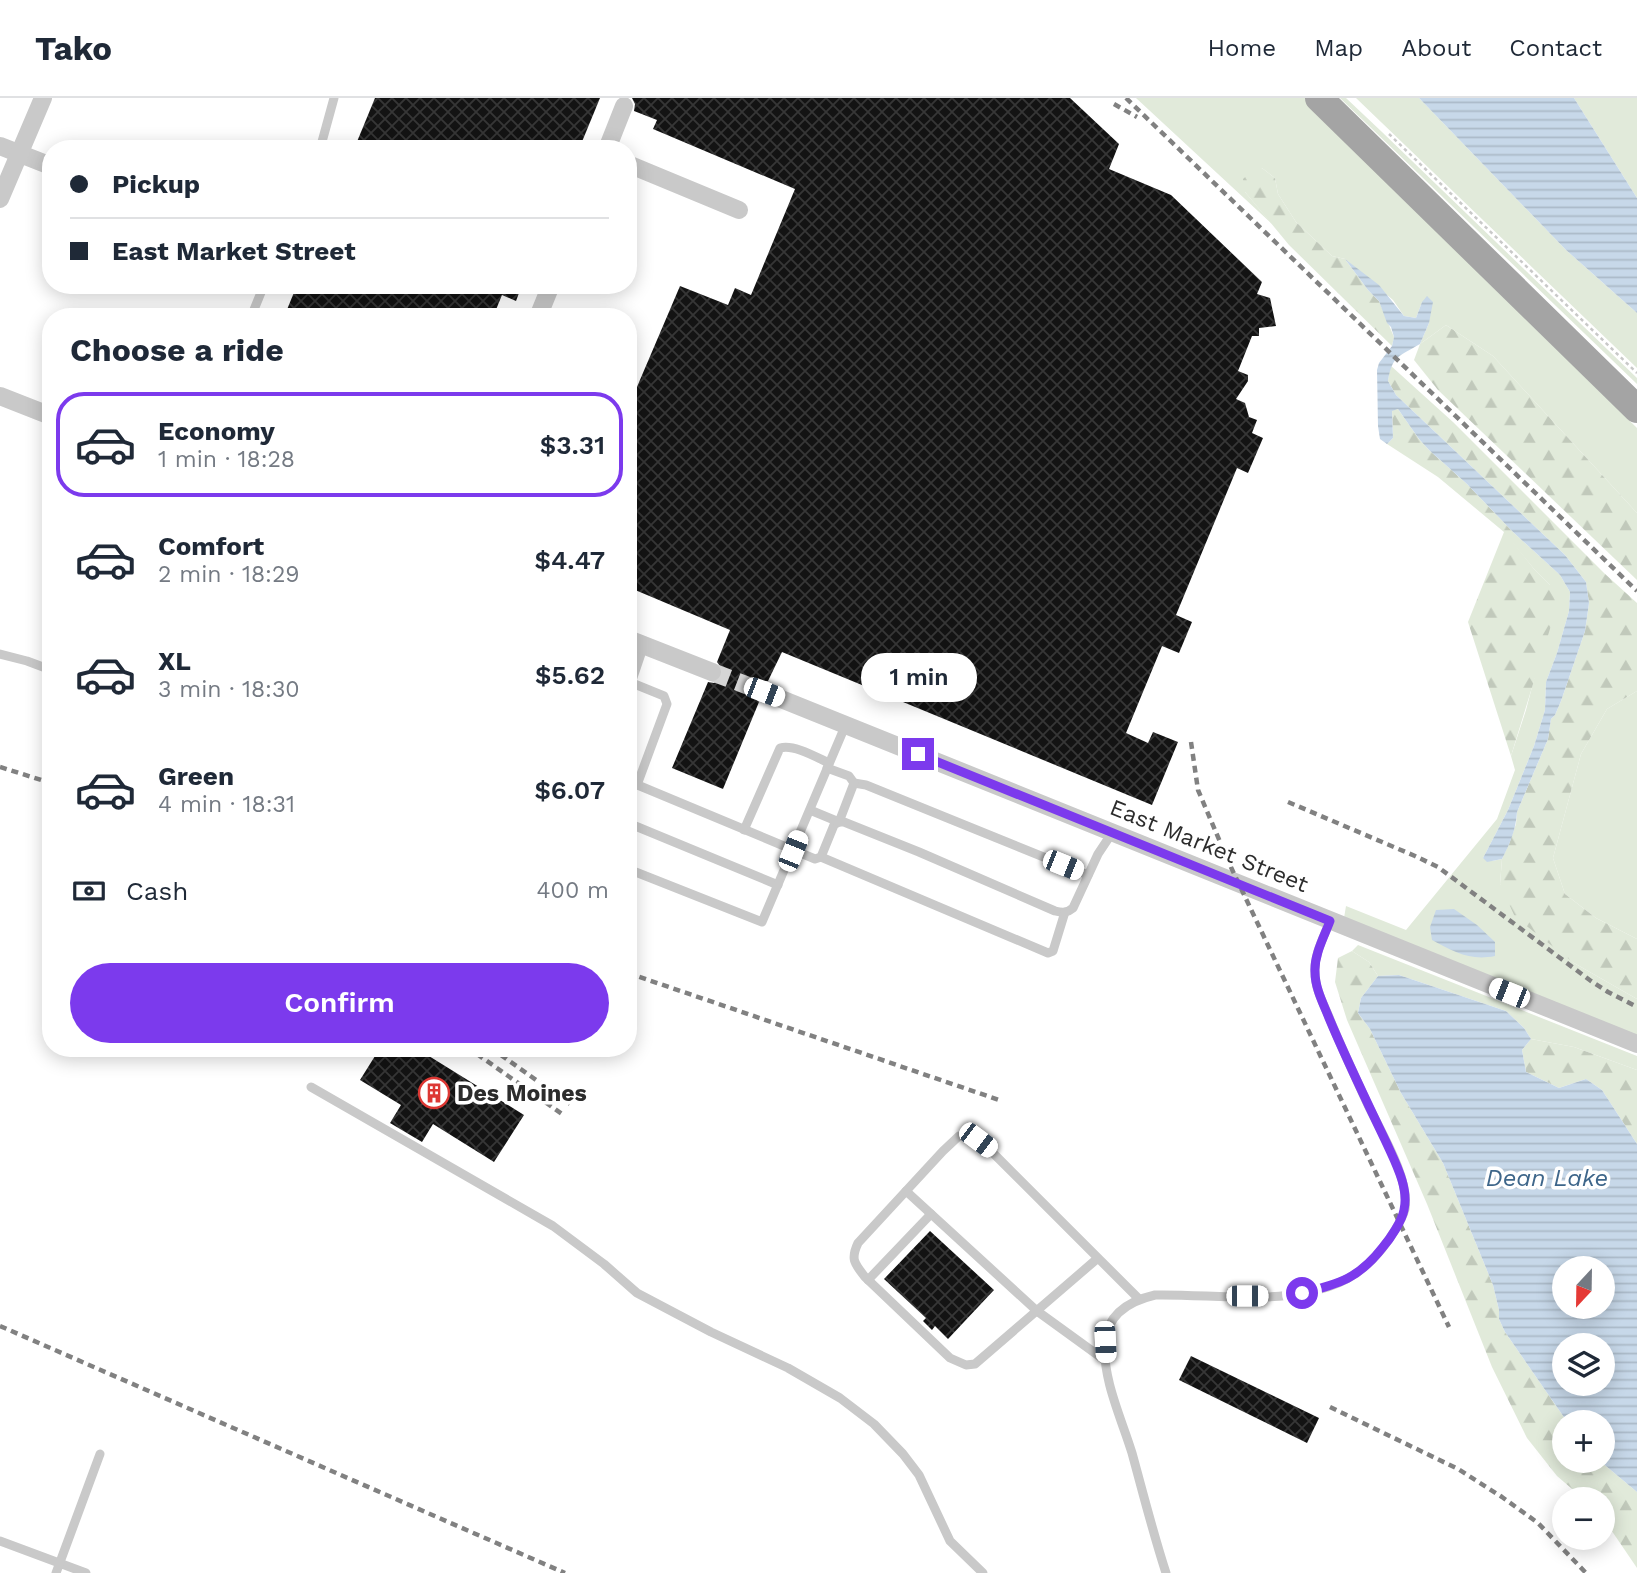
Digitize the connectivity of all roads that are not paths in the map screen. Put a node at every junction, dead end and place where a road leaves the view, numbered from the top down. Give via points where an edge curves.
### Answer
1 (43, 98) edge
2 (334, 98) edge
3 (1319, 98) edge
4 (624, 106) dead end
5 (322, 140) edge
6 (611, 140) edge
7 (0, 146) edge
8 (19, 154) junction
9 (42, 163) edge
10 (637, 168) edge
11 (0, 199) edge
12 (739, 210) dead end
13 (0, 396) edge
14 (1637, 409) edge
15 (42, 412) edge
16 (637, 642) edge
17 (0, 654) edge
18 (42, 667) edge
19 (712, 672) tunnel mouth
20 (637, 690) edge
21 (764, 692) tunnel mouth
22 (846, 724) junction
23 (828, 765) junction
24 (637, 774) edge
25 (854, 783) junction
26 (637, 785) edge
27 (810, 810) junction
28 (839, 822) junction
29 (637, 827) edge
30 (744, 830) junction
31 (1112, 833) junction
32 (793, 851) junction
33 (821, 857) junction
34 (637, 873) edge
35 (1088, 876) junction
36 (778, 886) junction
37 (1065, 912) junction
38 (1330, 921) junction
39 (1637, 1044) edge
40 (311, 1087) dead end
41 (906, 1191) junction
42 (931, 1214) junction
43 (1098, 1258) junction
44 (868, 1280) junction
45 (1138, 1298) junction
46 (1037, 1311) junction
47 (1106, 1361) junction
48 (100, 1454) dead end
49 (0, 1541) edge
50 (59, 1563) junction
51 (56, 1573) edge
52 (86, 1573) edge
53 (983, 1573) edge
54 (1166, 1573) edge

1 - 8 street
2 - 5 lane
3 - 14 main road
4 - 6 street
7 - 8 street
8 - 9 street
8 - 11 street
10 - 12 street
13 - 15 street
16 - 19 street
17 - 18 lane
20 - 24 lane via 667,700
21 - 22 street, East Market Street
22 - 23 lane
22 - 31 street, East Market Street
23 - 25 lane
23 - 27 lane
23 - 30 lane via 794,749 780,748
25 - 28 lane
25 - 35 lane
26 - 30 lane
27 - 28 lane
27 - 32 lane
28 - 33 lane
28 - 37 lane
29 - 36 lane
30 - 32 lane
31 - 35 lane
31 - 38 street, East Market Street
32 - 33 lane
32 - 36 lane
33 - 37 lane via 1048,953 1053,951
34 - 36 lane via 762,922
35 - 37 lane via 1073,908
38 - 39 street, East Market Street
38 - 45 lane via 1317,955 1318,988 1399,1172 1404,1212 1372,1261 1355,1276 1329,1287 1268,1296
40 - 53 lane via 553,1226 637,1293 840,1398 903,1454 919,1475 950,1541
41 - 42 lane
41 - 43 lane via 959,1136 968,1136 989,1149
41 - 44 lane via 854,1252 854,1262
42 - 44 lane
42 - 46 lane
43 - 45 lane
43 - 46 lane
44 - 46 lane via 950,1358 966,1365 975,1364
45 - 47 lane via 1114,1316 1105,1342
46 - 47 lane
47 - 54 lane
48 - 50 lane
49 - 50 lane
50 - 51 lane
50 - 52 lane

